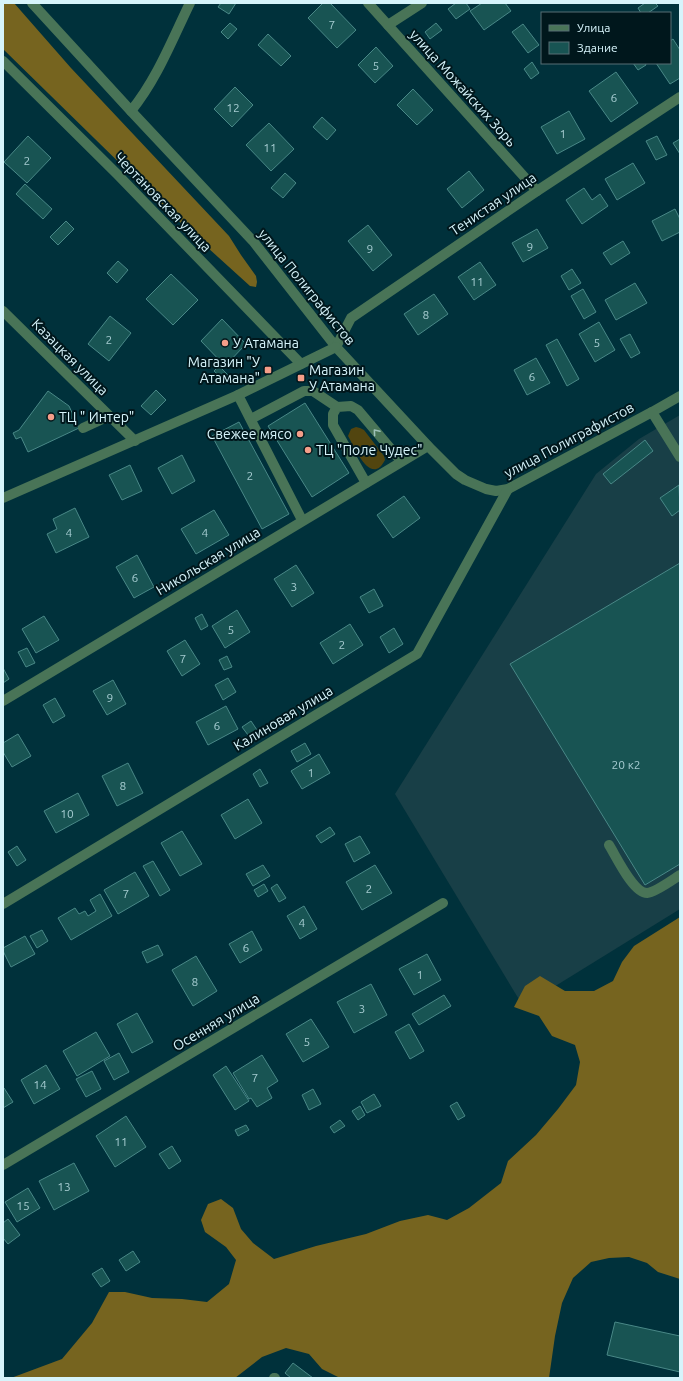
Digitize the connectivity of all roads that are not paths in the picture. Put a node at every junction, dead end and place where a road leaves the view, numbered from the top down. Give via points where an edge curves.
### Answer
1 (32, 3) edge
2 (190, 3) edge
3 (368, 3) edge
4 (422, 3) edge
5 (388, 25) junction
6 (3, 61) edge
7 (680, 97) edge
8 (131, 111) junction
9 (537, 191) junction
10 (3, 311) edge
11 (336, 347) junction
12 (301, 364) junction
13 (238, 395) junction
14 (680, 396) edge
15 (338, 407) junction
16 (652, 412) junction
17 (109, 416) junction
18 (251, 419) junction
19 (83, 428) dead end
20 (135, 441) junction
21 (677, 445) edge
22 (428, 446) junction
23 (680, 457) edge
24 (401, 461) junction
25 (366, 483) junction
26 (508, 490) junction
27 (3, 498) edge
28 (302, 520) junction
29 (3, 701) edge
30 (609, 845) dead end
31 (680, 875) edge
32 (443, 903) dead end
33 (3, 904) edge
34 (3, 1165) edge

1 - 8 street, улица Полиграфистов
2 - 8 street via 156,73
3 - 5 street, улица Можайских Зорь
4 - 5 street
5 - 9 street, улица Можайских Зорь
6 - 12 street, Чертановская улица
7 - 9 street, Тенистая улица
8 - 11 street, улица Полиграфистов via 253,241
9 - 11 street, Тенистая улица via 351,318
10 - 17 street, Казацкая улица
11 - 12 street
11 - 22 street, улица Полиграфистов
12 - 13 street
13 - 18 street
13 - 20 street
14 - 16 street, улица Полиграфистов
15 - 18 street via 313,391 304,391
24 -> 15 street via 358,410 351,406
15 - 25 street via 333,414 333,425
16 - 21 street
16 - 26 street, улица Полиграфистов
17 - 19 street
17 - 20 street, Казацкая улица
18 - 28 street
20 - 27 street
21 - 23 street
22 - 24 street, Никольская улица
22 - 26 street, улица Полиграфистов via 465,480 486,489
24 - 25 street, Никольская улица
25 - 28 street, Никольская улица
26 - 33 street, Калиновая улица via 417,654
28 - 29 street, Никольская улица
30 - 31 street via 634,886 640,891 653,891
32 - 34 street, Осенняя улица

